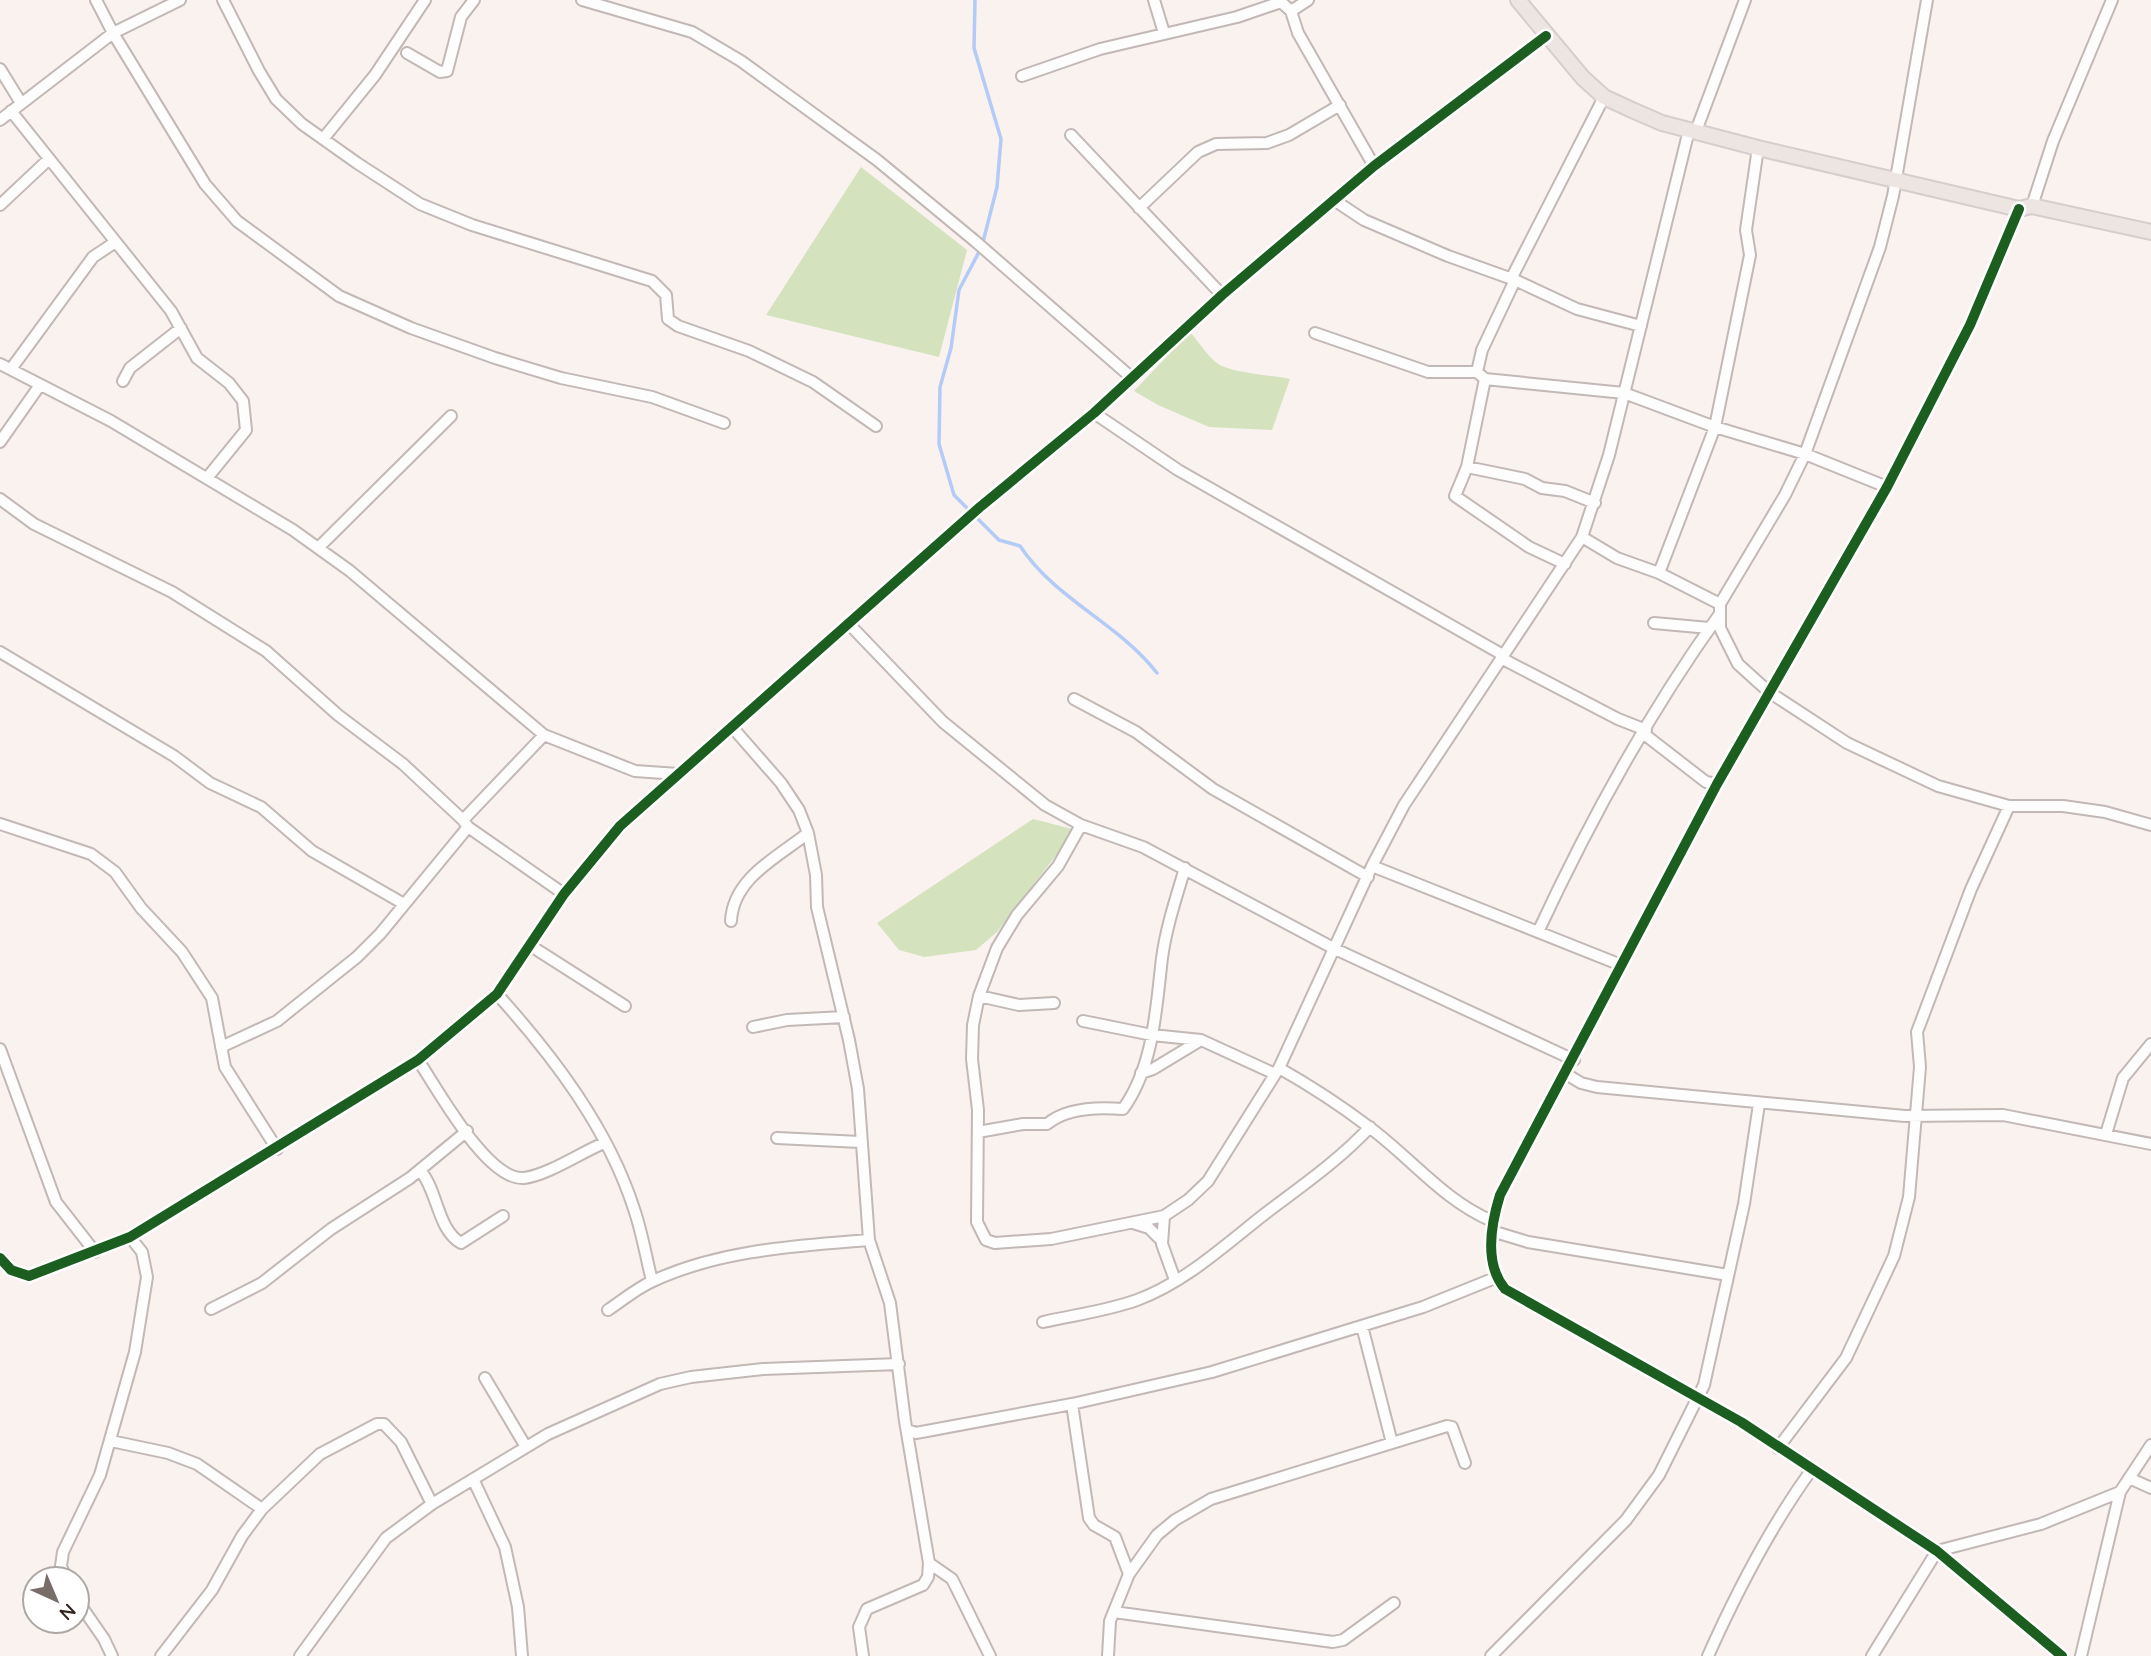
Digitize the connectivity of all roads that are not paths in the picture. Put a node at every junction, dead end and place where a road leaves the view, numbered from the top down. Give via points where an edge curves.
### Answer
1 (96, 0) edge
2 (180, 0) edge
3 (223, 0) edge
4 (425, 0) edge
5 (474, 0) edge
6 (582, 0) edge
7 (1154, 0) edge
8 (1308, 0) edge
9 (1745, 0) edge
10 (1927, 0) edge
11 (2112, 0) edge
12 (1520, 1) edge
13 (1291, 11) junction
14 (113, 33) junction
15 (1164, 33) junction
16 (1546, 36) junction
17 (407, 53) dead end
18 (0, 69) edge
19 (1022, 76) dead end
20 (1604, 97) junction
21 (21, 103) junction
22 (1340, 105) junction
23 (10, 111) junction
24 (0, 120) edge
25 (1693, 131) junction
26 (1071, 135) dead end
27 (323, 139) junction
28 (1758, 148) junction
29 (49, 159) junction
30 (1374, 166) junction
31 (1894, 182) junction
32 (1334, 200) junction
33 (0, 205) edge
34 (2026, 207) junction
35 (1139, 208) junction
36 (2151, 232) edge
37 (114, 243) junction
38 (1513, 280) junction
39 (1222, 295) junction
40 (1641, 326) junction
41 (181, 328) junction
42 (1315, 333) dead end
43 (6, 367) edge
44 (1481, 376) junction
45 (1132, 378) junction
46 (123, 381) dead end
47 (40, 385) junction
48 (1624, 393) junction
49 (1094, 413) junction
50 (451, 416) dead end
51 (724, 423) dead end
52 (876, 426) dead end
53 (1715, 427) junction
54 (0, 442) edge
55 (1805, 454) junction
56 (1467, 467) junction
57 (206, 478) junction
58 (1887, 487) junction
59 (0, 499) edge
60 (1595, 503) junction
61 (1582, 537) junction
62 (318, 548) junction
63 (1565, 564) junction
64 (1659, 573) junction
65 (1720, 609) junction
66 (849, 624) junction
67 (1654, 624) dead end
68 (1709, 628) junction
69 (0, 652) edge
70 (1502, 657) junction
71 (1769, 692) junction
72 (1074, 699) dead end
73 (733, 728) junction
74 (1645, 732) junction
75 (544, 735) junction
76 (678, 774) junction
77 (1717, 784) junction
78 (2010, 806) junction
79 (0, 824) edge
80 (466, 824) junction
81 (1081, 825) junction
82 (2151, 825) edge
83 (808, 833) junction
84 (1185, 868) junction
85 (1370, 871) junction
86 (564, 894) junction
87 (404, 904) junction
88 (731, 921) dead end
89 (1538, 932) junction
90 (531, 946) junction
91 (1335, 949) junction
92 (1621, 965) junction
93 (497, 993) junction
94 (979, 996) junction
95 (1055, 1003) dead end
96 (625, 1006) dead end
97 (844, 1017) junction
98 (1083, 1021) dead end
99 (753, 1027) dead end
100 (1152, 1035) junction
101 (1201, 1040) junction
102 (2151, 1044) edge
103 (221, 1047) junction
104 (0, 1049) edge
105 (418, 1060) junction
106 (1574, 1060) junction
107 (1277, 1071) junction
108 (1141, 1073) junction
109 (1566, 1074) junction
110 (1759, 1104) junction
111 (1917, 1115) junction
112 (1370, 1127) junction
113 (467, 1132) junction
114 (978, 1132) junction
115 (2106, 1134) junction
116 (777, 1138) dead end
117 (860, 1142) junction
118 (604, 1143) junction
119 (2151, 1144) edge
120 (277, 1149) junction
121 (420, 1170) junction
122 (503, 1216) dead end
123 (1164, 1216) junction
124 (1133, 1223) junction
125 (1492, 1226) junction
126 (130, 1237) junction
127 (869, 1240) junction
128 (1162, 1241) junction
129 (94, 1252) junction
130 (0, 1258) edge
131 (1728, 1275) junction
132 (1495, 1278) junction
133 (1175, 1280) junction
134 (652, 1281) junction
135 (211, 1310) dead end
136 (608, 1310) dead end
137 (1043, 1322) dead end
138 (1362, 1326) junction
139 (899, 1364) junction
140 (485, 1378) dead end
141 (1698, 1397) junction
142 (1072, 1404) junction
143 (907, 1430) junction
144 (111, 1441) junction
145 (1392, 1443) junction
146 (2151, 1444) edge
147 (526, 1447) junction
148 (1778, 1448) junction
149 (1465, 1463) dead end
150 (1812, 1469) junction
151 (2130, 1478) junction
152 (473, 1479) junction
153 (2151, 1488) edge
154 (2120, 1492) junction
155 (432, 1504) junction
156 (262, 1509) junction
157 (1937, 1551) junction
158 (929, 1563) junction
159 (61, 1565) edge
160 (1129, 1574) junction
161 (1394, 1603) dead end
162 (1114, 1612) junction
163 (91, 1620) edge
164 (112, 1656) edge
165 (161, 1656) edge
166 (300, 1656) edge
167 (522, 1656) edge
168 (863, 1656) edge
169 (990, 1656) edge
170 (1108, 1656) edge
171 (1491, 1656) edge
172 (1708, 1656) edge
173 (1872, 1656) edge
174 (2062, 1656) edge
175 (2081, 1656) edge

1 - 14 street
2 - 14 street
3 - 27 street via 276,99
4 - 27 street via 375,75
5 - 17 street via 461,17 447,71 440,72
6 - 45 street via 692,32 741,61 877,160
7 - 15 street
8 - 13 street
9 - 25 street
10 - 31 street
11 - 34 street
12 - 16 main road
13 - 15 street via 1281,2
13 - 22 street via 1298,33
14 - 21 street
14 - 51 street via 205,184 237,221 339,296 495,358 652,397
15 - 19 street
16 - 20 main road
16 - 30 street
18 - 21 street
20 - 25 main road
20 - 38 street
21 - 23 street
22 - 30 street
22 - 35 street via 1267,143 1216,144 1198,152
23 - 24 street
23 - 29 street
25 - 28 main road
25 - 40 street
26 - 35 street
27 - 52 street via 420,204 472,226 652,282 666,295 668,319 678,326 749,351 813,382
28 - 31 main road
28 - 53 street via 1746,230 1750,255
29 - 33 street
29 - 37 street
30 - 32 street
31 - 34 main road
31 - 55 street via 1880,247
32 - 38 street via 1364,220
32 - 39 street
34 - 36 main road
34 - 58 street
35 - 39 street
37 - 41 street
37 - 43 street via 93,257
38 - 40 street via 1577,309
38 - 44 street via 1482,350
39 - 45 street
40 - 48 street
41 - 46 street via 130,368
41 - 57 street via 197,358 229,383 243,401 247,417 246,430
42 - 44 street via 1428,372
43 - 47 street
44 - 48 street
44 - 56 street
45 - 49 street
47 - 54 street
47 - 57 street
48 - 53 street
48 - 60 street
49 - 66 street via 962,522
49 - 70 street via 1188,476
50 - 62 street
53 - 55 street
53 - 64 street
55 - 58 street
55 - 65 street
56 - 60 street via 1525,479
56 - 63 street via 1456,491 1457,500 1529,547
57 - 62 street
58 - 71 street
59 - 80 street via 34,524 172,592 266,651 338,715 403,764
60 - 61 street
61 - 63 street
61 - 64 street via 1617,558
62 - 75 street
63 - 70 street
64 - 65 street
65 - 68 street
65 - 71 street via 1720,628 1738,664
66 - 73 street
66 - 81 street via 943,722 1045,805
67 - 68 street
68 - 74 street
69 - 87 street via 163,749 210,783 261,807 312,851
70 - 74 street
70 - 85 street via 1404,805
71 - 77 street
71 - 78 street via 1847,743 1938,786
72 - 85 street via 1136,732 1213,789
73 - 76 street
73 - 83 street via 781,783
74 - 77 street via 1697,775
74 - 89 street
75 - 76 street via 635,772
75 - 80 street
76 - 86 street via 620,826
77 - 92 street
78 - 82 street via 2105,811
78 - 111 street via 1971,889 1921,1017
79 - 103 street via 91,855 114,872 182,952 212,998
80 - 86 street
80 - 87 street
81 - 84 street
81 - 94 street via 1058,866 1017,915 997,948
83 - 88 street via 744,884 735,898
83 - 97 street via 817,907
84 - 91 street
84 - 100 street via 1162,957
85 - 89 street
85 - 91 street
86 - 90 street
87 - 103 street via 357,957 277,1021
89 - 92 street
90 - 93 street
90 - 96 street
91 - 106 street
91 - 107 street
92 - 106 street
93 - 105 street
93 - 118 street via 577,1094
94 - 95 street via 1019,1005
94 - 114 street via 972,1048
97 - 99 street
97 - 117 street via 858,1089
98 - 100 street
100 - 101 street
100 - 108 street
101 - 107 street
101 - 108 street
102 - 115 street via 2123,1077
103 - 120 street via 234,1085
104 - 129 street via 56,1202
105 - 113 street
105 - 120 street
106 - 109 street
107 - 112 street
107 - 123 street via 1208,1181
108 - 114 street via 1123,1109 1072,1110 1047,1124
109 - 110 street via 1597,1087
109 - 125 street via 1500,1195
110 - 111 street
110 - 131 street
111 - 115 street via 2003,1115
111 - 148 street via 1909,1197 1881,1288 1846,1358
112 - 125 street via 1435,1185
112 - 133 street via 1312,1180
113 - 118 street via 496,1168 522,1178
113 - 121 street
114 - 124 street via 977,1222 986,1240 1051,1239
115 - 119 street
116 - 117 street
117 - 127 street
118 - 134 street via 634,1208
120 - 126 street
121 - 122 street via 448,1230 461,1242
121 - 135 street via 331,1229 262,1283
123 - 124 street
123 - 128 street
124 - 128 street via 1149,1228
125 - 131 street via 1528,1242
125 - 132 street
126 - 129 street
126 - 144 street via 142,1252 147,1278 135,1352
127 - 134 street via 757,1252
127 - 139 street via 890,1303
128 - 133 street
129 - 130 street via 29,1276 11,1270
131 - 141 street via 1709,1370
132 - 138 street
132 - 141 street via 1538,1311
133 - 137 street via 1137,1300
134 - 136 street
138 - 142 street via 1212,1371
138 - 145 street
139 - 143 street
139 - 147 street via 691,1377 660,1384 601,1409
140 - 147 street
141 - 148 street
141 - 171 street via 1659,1475 1626,1520
142 - 143 street via 916,1433
142 - 160 street via 1088,1518 1115,1537
143 - 158 street
144 - 156 street via 197,1464
144 - 159 street
145 - 149 street via 1452,1427
145 - 160 street via 1212,1499 1157,1535
146 - 151 street
147 - 152 street
148 - 150 street
150 - 157 street
150 - 172 street via 1741,1585
151 - 153 street
151 - 154 street
152 - 155 street
152 - 167 street via 505,1547 518,1607
154 - 157 street via 2041,1524
154 - 175 street
155 - 156 street via 401,1442 384,1424 377,1424 320,1454
155 - 166 street via 387,1538
156 - 165 street via 212,1590
157 - 173 street
157 - 174 street
158 - 168 street via 923,1586 867,1609 859,1627
158 - 169 street via 951,1578
160 - 162 street
161 - 162 street via 1333,1643
162 - 170 street
163 - 164 street

